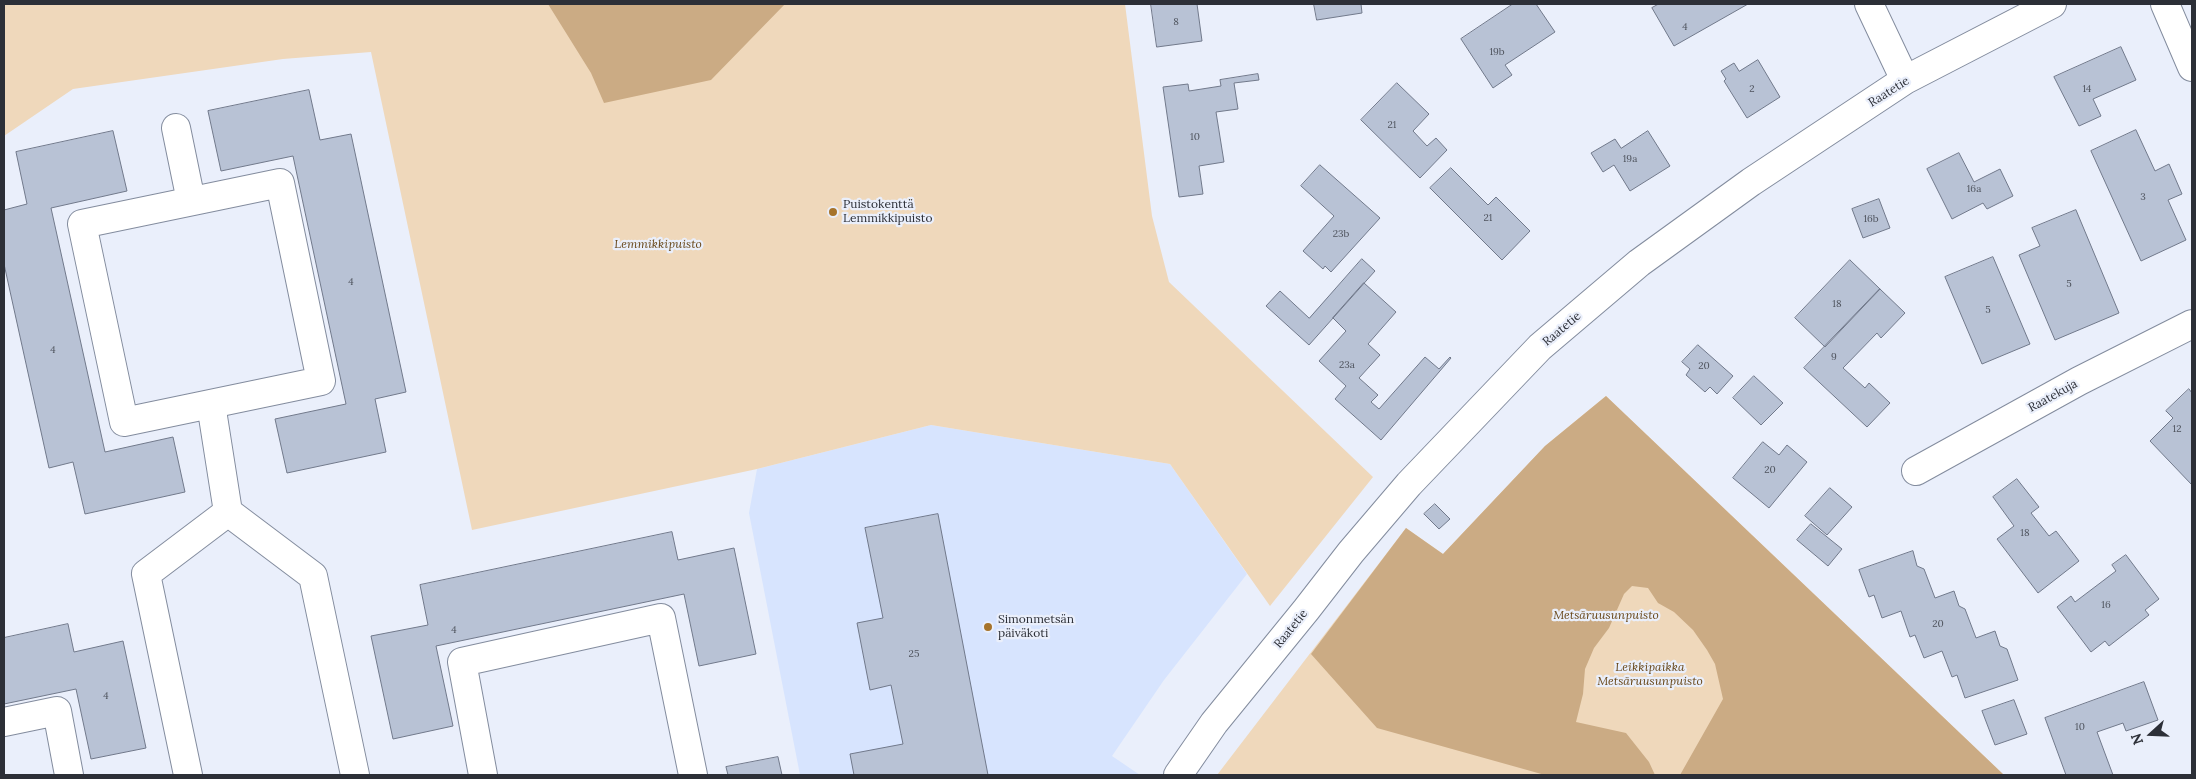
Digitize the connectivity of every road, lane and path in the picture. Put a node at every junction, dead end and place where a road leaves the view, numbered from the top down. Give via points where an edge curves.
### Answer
1 (1869, 4) edge
2 (2052, 4) edge
3 (2165, 4) edge
4 (2192, 67) edge
5 (1905, 80) junction
6 (176, 128) dead end
7 (191, 201) junction
8 (2192, 324) edge
9 (212, 404) junction
10 (1916, 471) dead end
11 (228, 512) junction
12 (4, 722) edge
13 (69, 775) edge
14 (188, 775) edge
15 (356, 775) edge
16 (484, 775) edge
17 (693, 775) edge
18 (1178, 775) edge

1 - 5 street
2 - 5 street, Raatetie
3 - 4 street
5 - 18 street, Raatetie via 1751,182 1639,263 1540,347 1409,484 1351,552 1214,723
6 - 7 street
7 - 9 street via 82,224 124,422
7 - 9 street via 280,182 321,381
8 - 10 street, Raatekuja via 2079,381
9 - 11 street
11 - 14 street via 146,574
11 - 15 street via 313,576
12 - 13 street via 57,711
16 - 17 street via 462,662 661,618

